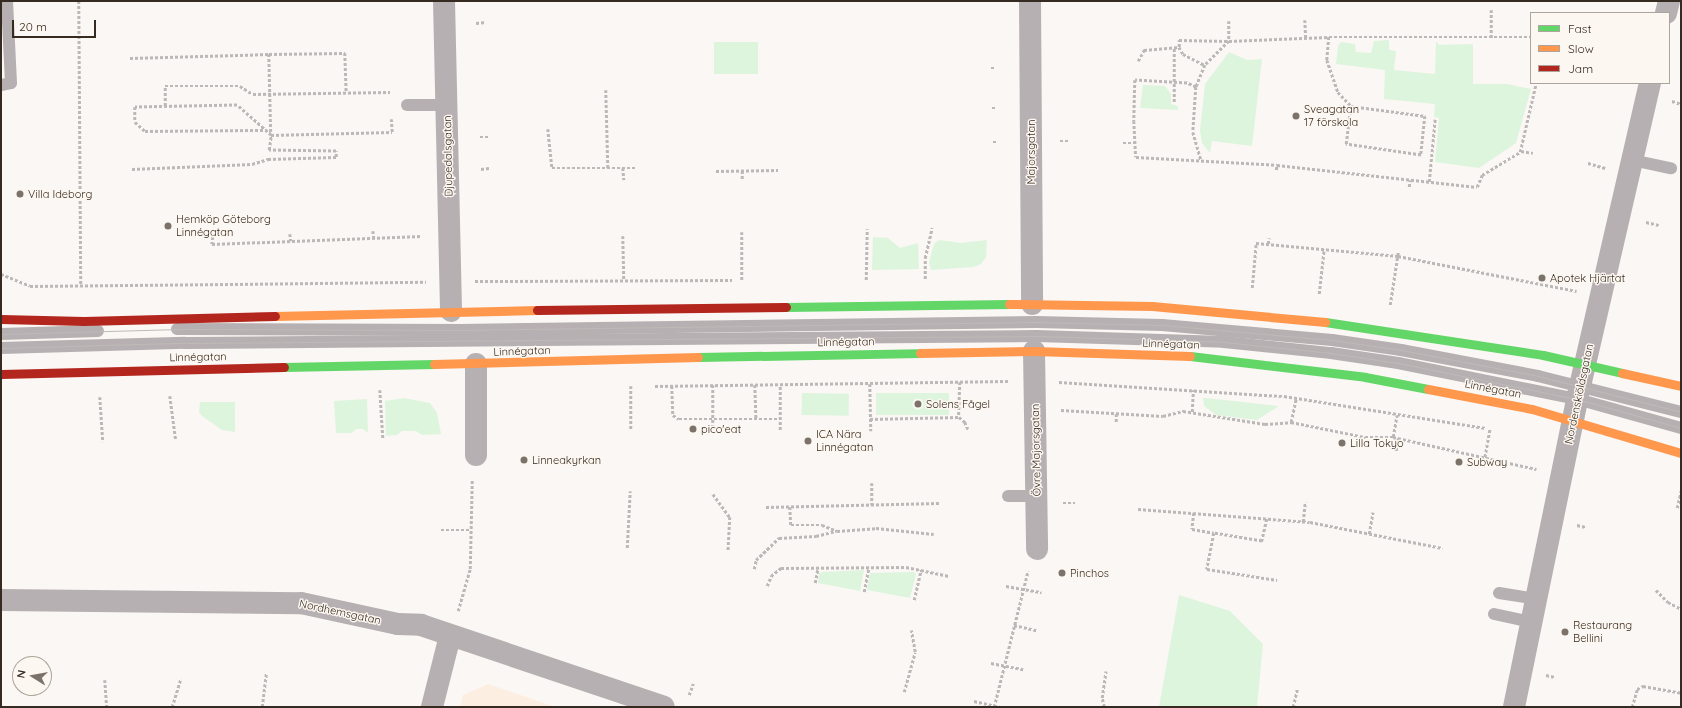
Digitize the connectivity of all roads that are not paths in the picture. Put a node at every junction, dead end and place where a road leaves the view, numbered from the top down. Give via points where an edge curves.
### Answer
1 (7, 1) edge
2 (444, 1) edge
3 (1030, 1) edge
4 (1669, 1) edge
5 (1666, 12) edge
6 (1650, 84) edge
7 (1, 85) edge
8 (447, 104) junction
9 (407, 105) dead end
10 (1632, 160) junction
11 (1671, 168) dead end
12 (1032, 304) junction
13 (452, 311) junction
14 (1, 320) edge
15 (1, 334) edge
16 (1, 348) edge
17 (1034, 351) junction
18 (476, 364) junction
19 (1585, 364) junction
20 (1, 374) edge
21 (1681, 386) edge
22 (1579, 392) junction
23 (1681, 412) edge
24 (1573, 420) junction
25 (1681, 428) edge
26 (1681, 452) edge
27 (474, 463) road end
28 (1008, 496) dead end
29 (1036, 496) junction
30 (1033, 557) road end
31 (1499, 593) dead end
32 (1536, 599) junction
33 (1, 600) edge
34 (1494, 614) dead end
35 (1531, 622) junction
36 (453, 628) junction
37 (432, 707) edge
38 (664, 707) edge
39 (1514, 707) edge

1 - 7 lane via 11,82
2 - 8 street, Djupedalsgatan
3 - 12 street, Majorsgatan
4 - 5 street
6 - 10 street, Nordenskiöldsgatan
8 - 9 lane
8 - 13 street, Djupedalsgatan
10 - 11 lane
10 - 19 street, Nordenskiöldsgatan
12 - 13 street
12 - 19 street via 1152,306 1299,318 1504,348
13 - 14 street via 84,321
15 - 22 lane via 180,329 460,330 1036,322 1147,325 1332,340 1408,351
16 - 22 lane via 185,343 1116,337 1224,342 1331,353
17 - 18 street, Linnégatan
17 - 24 street, Linnégatan via 1196,356 1312,369 1496,402
17 - 29 street, Övre Majorsgatan
18 - 20 street, Linnégatan
18 - 27 street
19 - 21 street
19 - 22 street, Nordenskiöldsgatan
22 - 23 lane
22 - 24 street, Nordenskiöldsgatan
22 - 25 lane
24 - 26 street, Linnégatan
24 - 32 street, Nordenskiöldsgatan
28 - 29 lane
29 - 30 street, Övre Majorsgatan
31 - 32 lane
32 - 35 street, Nordenskiöldsgatan
33 - 36 street, Nordhemsgatan via 301,603 398,624
34 - 35 lane
35 - 39 street, Nordenskiöldsgatan
36 - 37 street
36 - 38 street, Nordhemsgatan

